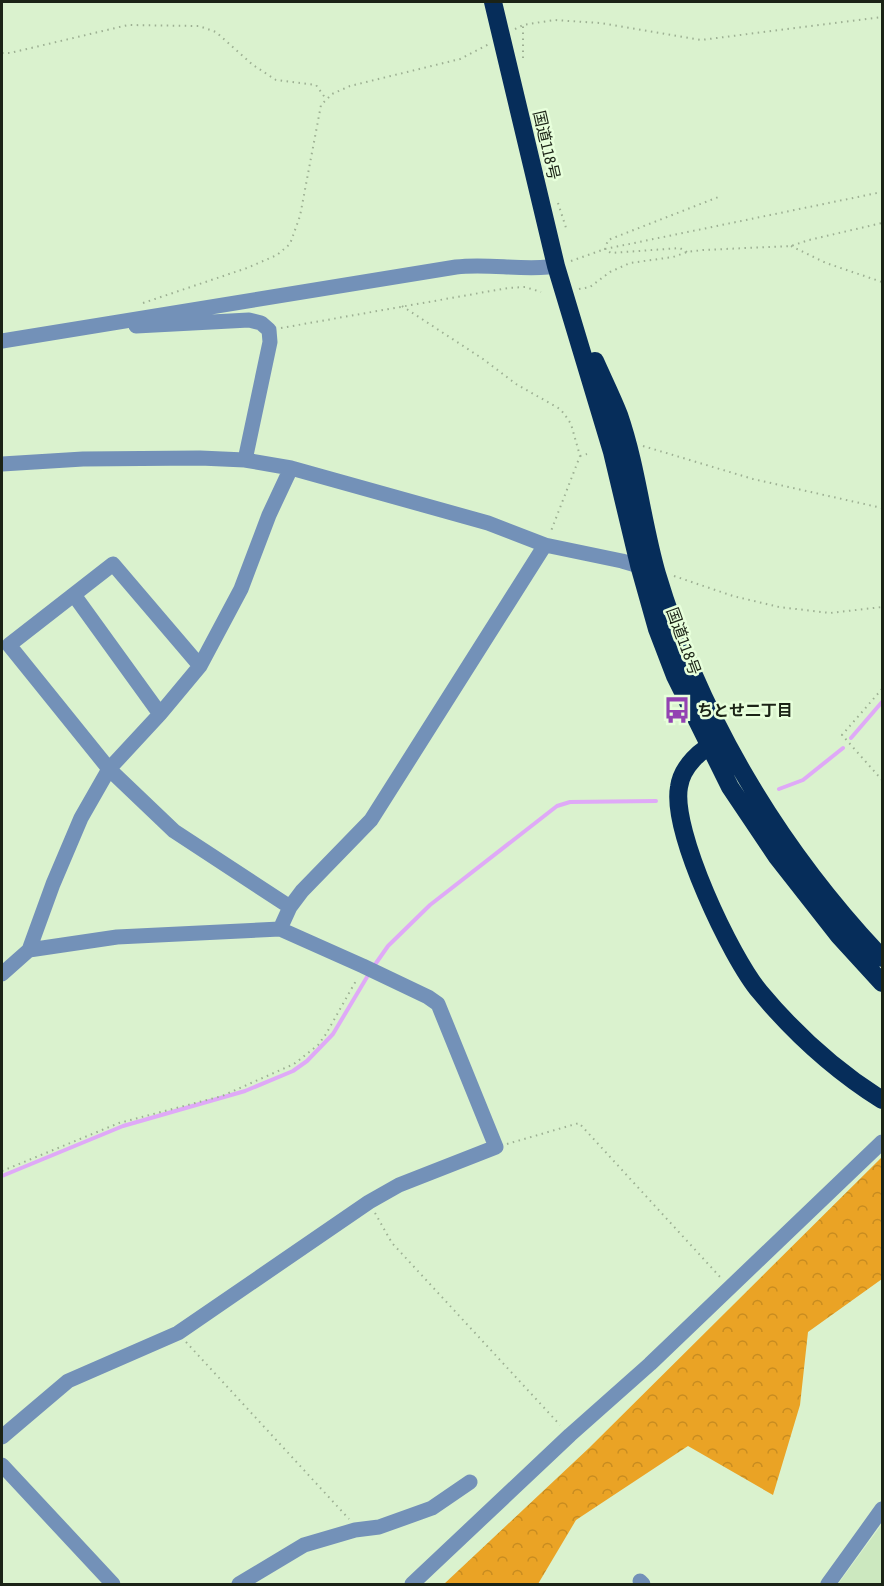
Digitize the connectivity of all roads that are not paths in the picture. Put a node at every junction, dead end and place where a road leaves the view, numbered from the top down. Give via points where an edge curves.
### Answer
1 (493, 2) edge
2 (552, 266) junction
3 (570, 293) junction
4 (128, 314) junction
5 (2, 341) edge
6 (245, 460) junction
7 (2, 464) edge
8 (291, 468) junction
9 (545, 545) junction
10 (639, 565) junction
11 (657, 572) junction
12 (74, 595) junction
13 (200, 666) junction
14 (160, 714) junction
15 (717, 742) junction
16 (109, 769) junction
17 (290, 906) junction
18 (280, 929) junction
19 (29, 950) junction
20 (882, 958) edge
21 (2, 974) edge
22 (882, 982) edge
23 (882, 1100) edge
24 (882, 1142) edge
25 (2, 1437) edge
26 (2, 1465) edge
27 (470, 1482) dead end
28 (882, 1509) edge
29 (113, 1584) edge
30 (239, 1584) edge
31 (412, 1584) edge
32 (828, 1584) edge

1 - 2 highway, 国道118号 via 551,246
2 - 3 highway, 国道118号
2 - 4 street via 473,265
3 - 10 highway, 国道118号
3 - 11 highway, 国道118号 via 618,414
4 - 5 street
4 - 6 street via 135,326 249,320 261,322 269,330 270,342
6 - 7 street via 83,459
6 - 8 street
8 - 9 street via 488,523
8 - 13 street via 241,589
9 - 10 street
9 - 17 street via 371,820
10 - 11 street
10 - 15 highway, 国道118号 via 675,676
11 - 15 highway, 国道118号
12 - 13 street via 113,564
12 - 14 street
12 - 16 street via 9,645
13 - 14 street
14 - 16 street
15 - 20 highway, 国道118号 via 790,847
15 - 22 highway, 国道118号 via 730,787 777,857 839,936
15 - 23 highway via 699,753 686,770 678,796 693,864 709,900 740,961 778,1013 838,1069
16 - 17 street via 174,831
16 - 19 street via 81,818
17 - 18 street
18 - 19 street via 117,938
18 - 25 street via 368,968 438,1005 496,1147 399,1185 178,1333 68,1381
19 - 21 street
24 - 31 street
26 - 29 street
27 - 30 street via 432,1508 379,1527 304,1545
28 - 32 street

